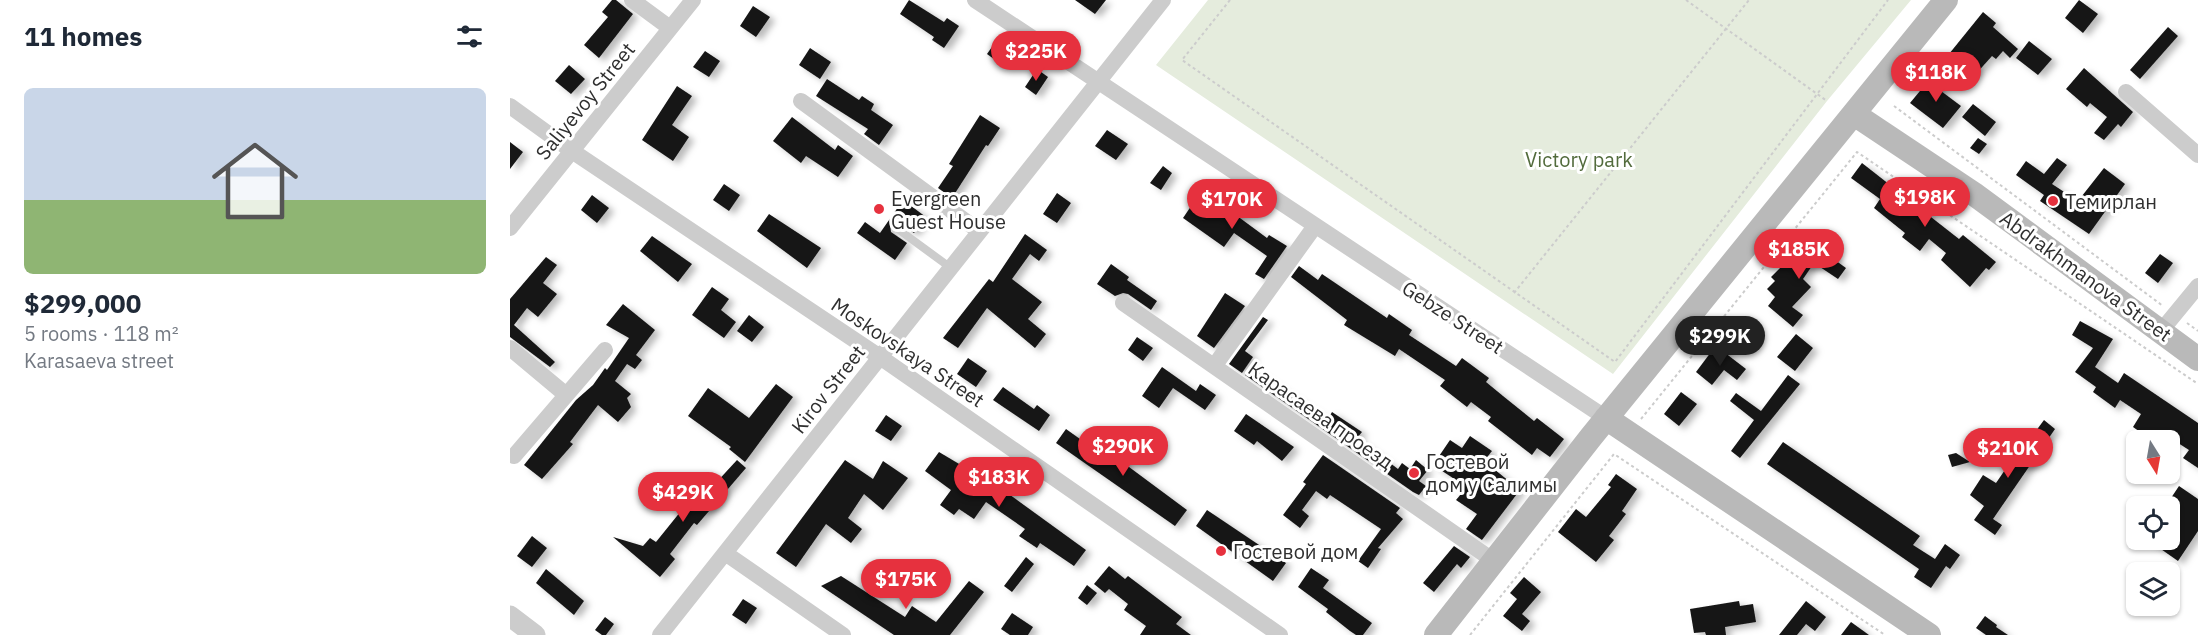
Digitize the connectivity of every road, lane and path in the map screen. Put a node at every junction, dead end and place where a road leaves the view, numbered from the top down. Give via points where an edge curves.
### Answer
1 (632, 0) edge
2 (693, 0) edge
3 (975, 0) edge
4 (1163, 0) edge
5 (1230, 0) edge
6 (1686, 0) edge
7 (1749, 0) edge
8 (1888, 0) edge
9 (1946, 0) edge
10 (670, 28) junction
11 (1727, 29) junction
12 (1097, 82) junction
13 (2126, 92) dead end
14 (1817, 93) junction
15 (801, 101) dead end
16 (1827, 101) dead end
17 (510, 106) edge
18 (1893, 106) dead end
19 (1854, 114) junction
20 (572, 151) junction
21 (2198, 155) edge
22 (1315, 226) junction
23 (895, 227) dead end
24 (510, 228) edge
25 (979, 231) junction
26 (951, 268) junction
27 (2198, 286) edge
28 (1513, 294) junction
29 (1123, 303) dead end
30 (2168, 322) junction
31 (2198, 331) edge
32 (510, 348) edge
33 (605, 350) dead end
34 (880, 357) junction
35 (2198, 358) edge
36 (1215, 365) junction
37 (2198, 384) edge
38 (565, 394) junction
39 (1606, 418) junction
40 (1641, 419) dead end
41 (514, 456) dead end
42 (725, 553) junction
43 (1494, 561) junction
44 (510, 616) edge
45 (1922, 633) edge
46 (535, 635) edge
47 (660, 635) edge
48 (843, 635) edge
49 (1280, 635) edge
50 (1437, 635) edge
51 (1470, 635) edge
52 (1885, 635) edge

1 - 10 street
2 - 10 street, Saliyevoy Street
3 - 12 street, Gebze Street
4 - 12 street, Kirov Street
5 - 28 path via 1182,60
6 - 11 path
7 - 11 path
8 - 14 path
9 - 19 main road
10 - 20 street, Saliyevoy Street
11 - 14 path
11 - 28 path
12 - 22 street, Gebze Street
12 - 25 street, Kirov Street
13 - 21 street
14 - 16 path
14 - 28 path via 1615,362
15 - 25 street
17 - 20 street, Moskovskaya Street
18 - 30 path
19 - 30 main road, Abdrakhmanova Street
19 - 39 main road
20 - 24 street, Saliyevoy Street
20 - 34 street, Moskovskaya Street
22 - 36 street
22 - 39 street, Gebze Street
23 - 26 lane
25 - 26 street, Kirov Street
26 - 34 street, Kirov Street
27 - 30 street
29 - 36 street, Карасаева проезд
30 - 31 path
30 - 35 main road, Abdrakhmanova Street
32 - 38 street
33 - 38 street
34 - 42 street, Kirov Street
34 - 49 street, Moskovskaya Street
36 - 43 street, Карасаева проезд
37 - 40 path via 1857,152
38 - 41 street
39 - 43 main road
39 - 45 main road, Gebze Street
42 - 47 street, Kirov Street
42 - 48 street
43 - 50 main road
44 - 46 street
51 - 52 path via 1614,454

